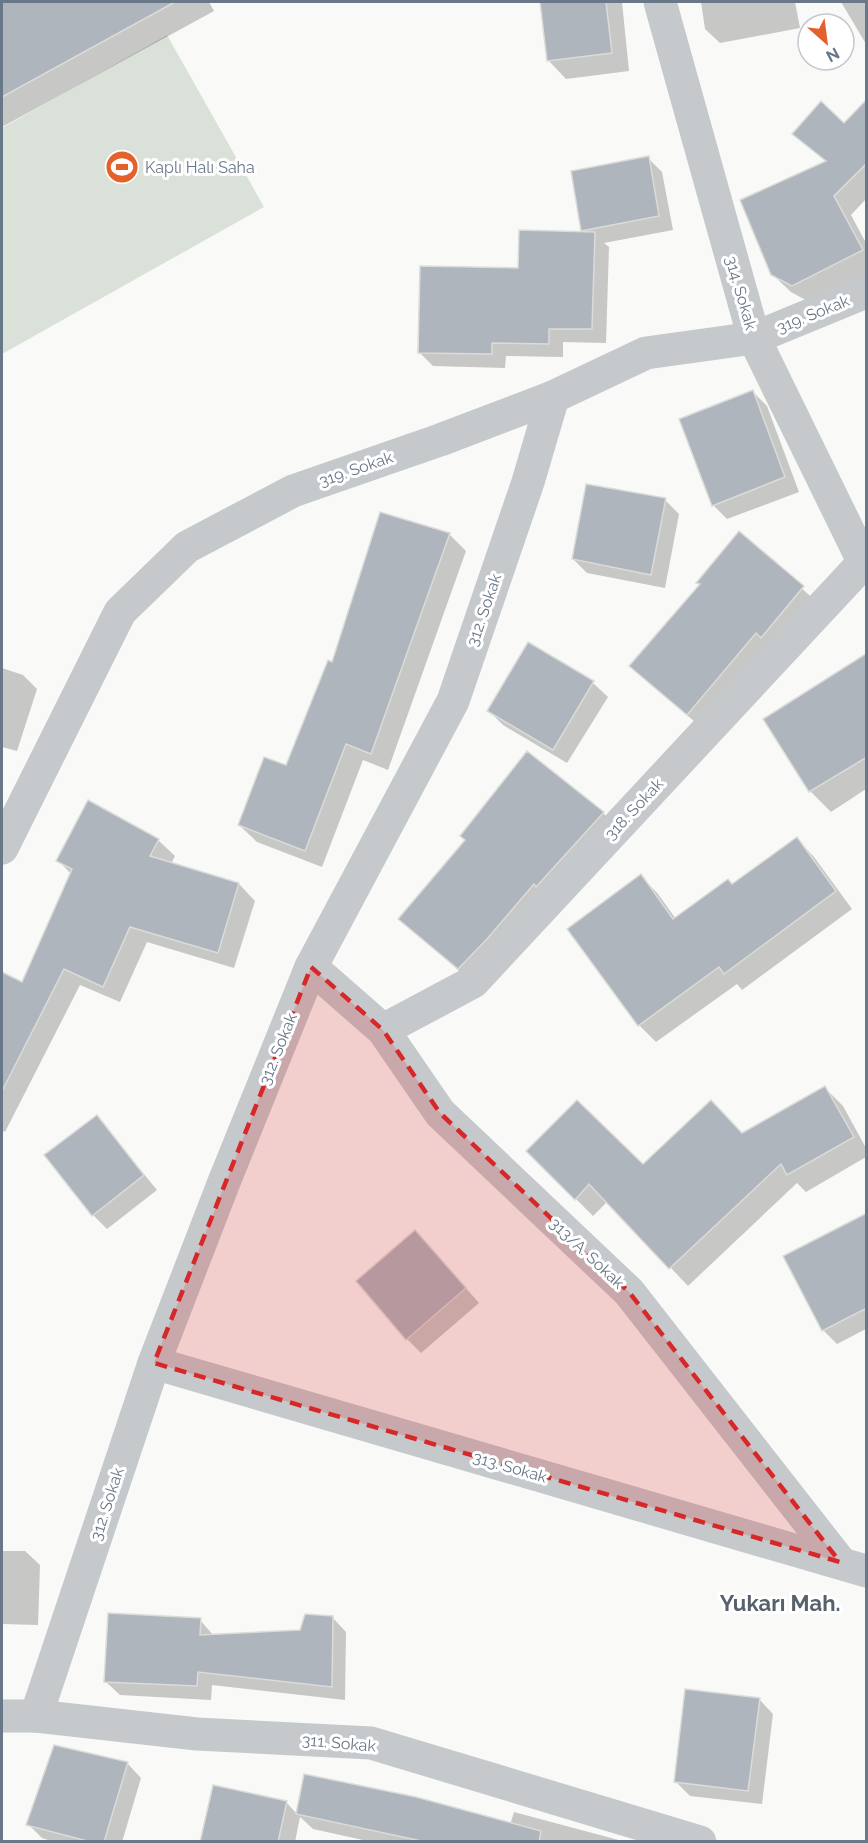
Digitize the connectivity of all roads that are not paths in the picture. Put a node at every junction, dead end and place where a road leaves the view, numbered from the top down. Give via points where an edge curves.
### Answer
1 (660, 2) edge
2 (867, 292) edge
3 (754, 338) junction
4 (553, 397) junction
5 (865, 564) edge
6 (2, 848) edge
7 (311, 967) junction
8 (383, 1030) junction
9 (154, 1364) junction
10 (853, 1566) edge
11 (2, 1716) edge
12 (36, 1716) junction
13 (700, 1842) edge

1 - 3 street, 314. Sokak
2 - 3 street, 319. Sokak
3 - 4 street, 319. Sokak via 646,353
3 - 5 street, 314. Sokak
4 - 6 street, 319. Sokak via 293,491 187,547 120,612
4 - 7 street, 312. Sokak via 453,701
5 - 8 street, 318. Sokak via 473,982
7 - 8 street, 313/A. Sokak
7 - 9 street, 312. Sokak
8 - 10 street, 313/A. Sokak via 440,1113 628,1292
9 - 10 street, 313. Sokak
9 - 12 street, 312. Sokak
11 - 12 street, 311. Sokak
12 - 13 street, 311. Sokak via 197,1734 371,1743

